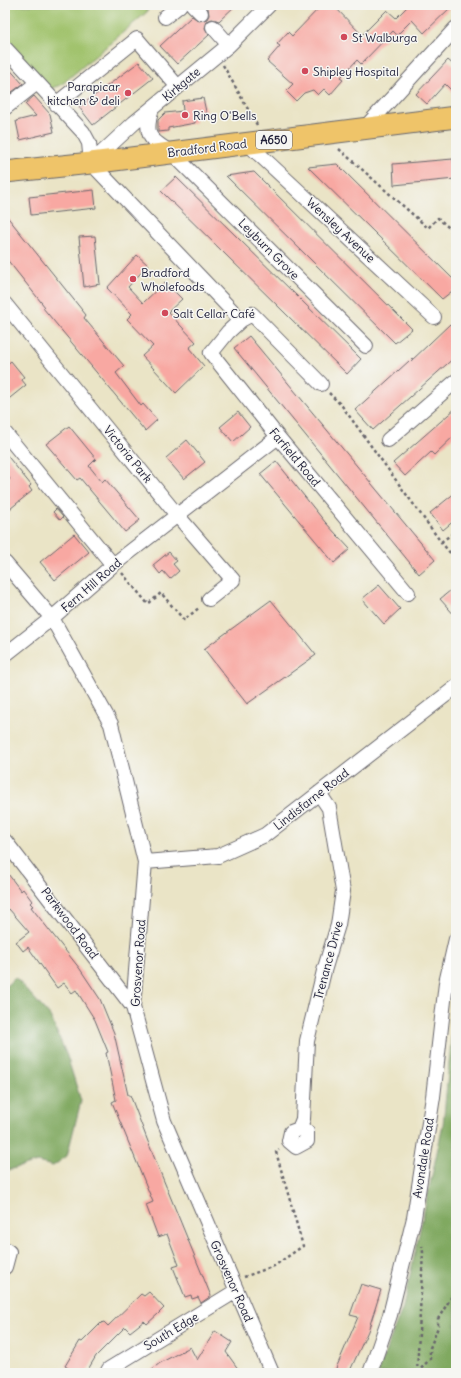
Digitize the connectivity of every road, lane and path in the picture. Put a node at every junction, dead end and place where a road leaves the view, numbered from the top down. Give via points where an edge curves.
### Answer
1 (180, 5) edge
2 (269, 5) edge
3 (165, 18) dead end
4 (214, 27) dead end
5 (456, 28) edge
6 (230, 45) junction
7 (5, 48) edge
8 (217, 55) junction
9 (37, 83) junction
10 (178, 87) junction
11 (56, 104) junction
12 (5, 108) edge
13 (152, 108) junction
14 (456, 117) edge
15 (363, 130) junction
16 (322, 134) junction
17 (257, 142) junction
18 (172, 153) junction
19 (91, 163) junction
20 (5, 172) edge
21 (456, 234) edge
22 (5, 304) edge
23 (434, 317) dead end
24 (240, 320) junction
25 (366, 346) dead end
26 (456, 381) edge
27 (321, 384) joint
28 (5, 433) edge
29 (278, 437) junction
30 (388, 440) dead end
31 (177, 515) junction
32 (456, 531) edge
33 (441, 542) junction
34 (456, 560) edge
35 (5, 563) edge
36 (114, 564) junction
37 (408, 593) dead end
38 (209, 599) joint
39 (52, 618) junction
40 (5, 655) edge
41 (456, 687) edge
42 (319, 792) junction
43 (5, 841) edge
44 (145, 862) junction
45 (456, 939) edge
46 (133, 1007) junction
47 (299, 1129) dead end
48 (276, 1152) dead end
49 (422, 1245) dead end
50 (5, 1249) edge
51 (456, 1252) edge
52 (5, 1267) edge
53 (234, 1286) junction
54 (108, 1373) edge
55 (272, 1373) edge
56 (370, 1373) edge
57 (417, 1373) edge

1 - 3 street
2 - 6 street, Kirkgate
4 - 6 street
5 - 15 street
6 - 8 street, Kirkgate
7 - 9 street
8 - 10 street, Kirkgate
8 - 17 path
9 - 11 street
9 - 12 street
10 - 11 street via 137,38
10 - 13 street, Kirkgate
11 - 19 street via 83,132 89,143
13 - 18 street, Leyburn Grove via 147,125 148,134
13 - 19 street, Kirkgate
14 - 15 highway, Bradford Road / A650
15 - 16 highway, Bradford Road / A650
16 - 17 highway, Bradford Road / A650
16 - 21 path via 428,228 438,218
17 - 18 highway, Bradford Road / A650
17 - 23 street, Wensley Avenue
18 - 19 highway, Bradford Road / A650
18 - 25 street, Leyburn Grove
19 - 20 highway, Bradford Road / A650
19 - 24 street
22 - 31 street, Victoria Park
24 - 27 street via 252,314
24 - 29 street, Farfield Road via 211,353
26 - 30 street
27 - 33 path via 366,437
28 - 36 street
29 - 31 street, Fern Hill Road
29 - 37 street, Farfield Road
31 - 36 street, Fern Hill Road
31 - 38 street, Victoria Park via 233,580
32 - 33 path
33 - 34 path
35 - 39 street, Grosvenor Road
36 - 38 path via 148,604 161,593 184,620
36 - 39 street, Fern Hill Road
39 - 40 street, Fern Hill Road
39 - 44 street, Grosvenor Road via 110,724
41 - 42 street, Lindisfarne Road
42 - 44 street, Lindisfarne Road via 265,835 218,856
42 - 47 street, Trenance Drive via 329,808 343,891 338,925 307,1041 303,1120
43 - 46 street, Parkwood Road
44 - 46 street, Grosvenor Road
45 - 56 street, Avondale Road via 446,983 433,1097 414,1218 390,1315
46 - 53 street, Grosvenor Road via 164,1121
48 - 53 path via 303,1246 274,1266
49 - 57 path via 424,1252
50 - 52 street via 9,1252
51 - 57 path via 452,1296 438,1319 438,1327 430,1348 430,1359
53 - 54 street, South Edge via 109,1369
53 - 55 street, Grosvenor Road

